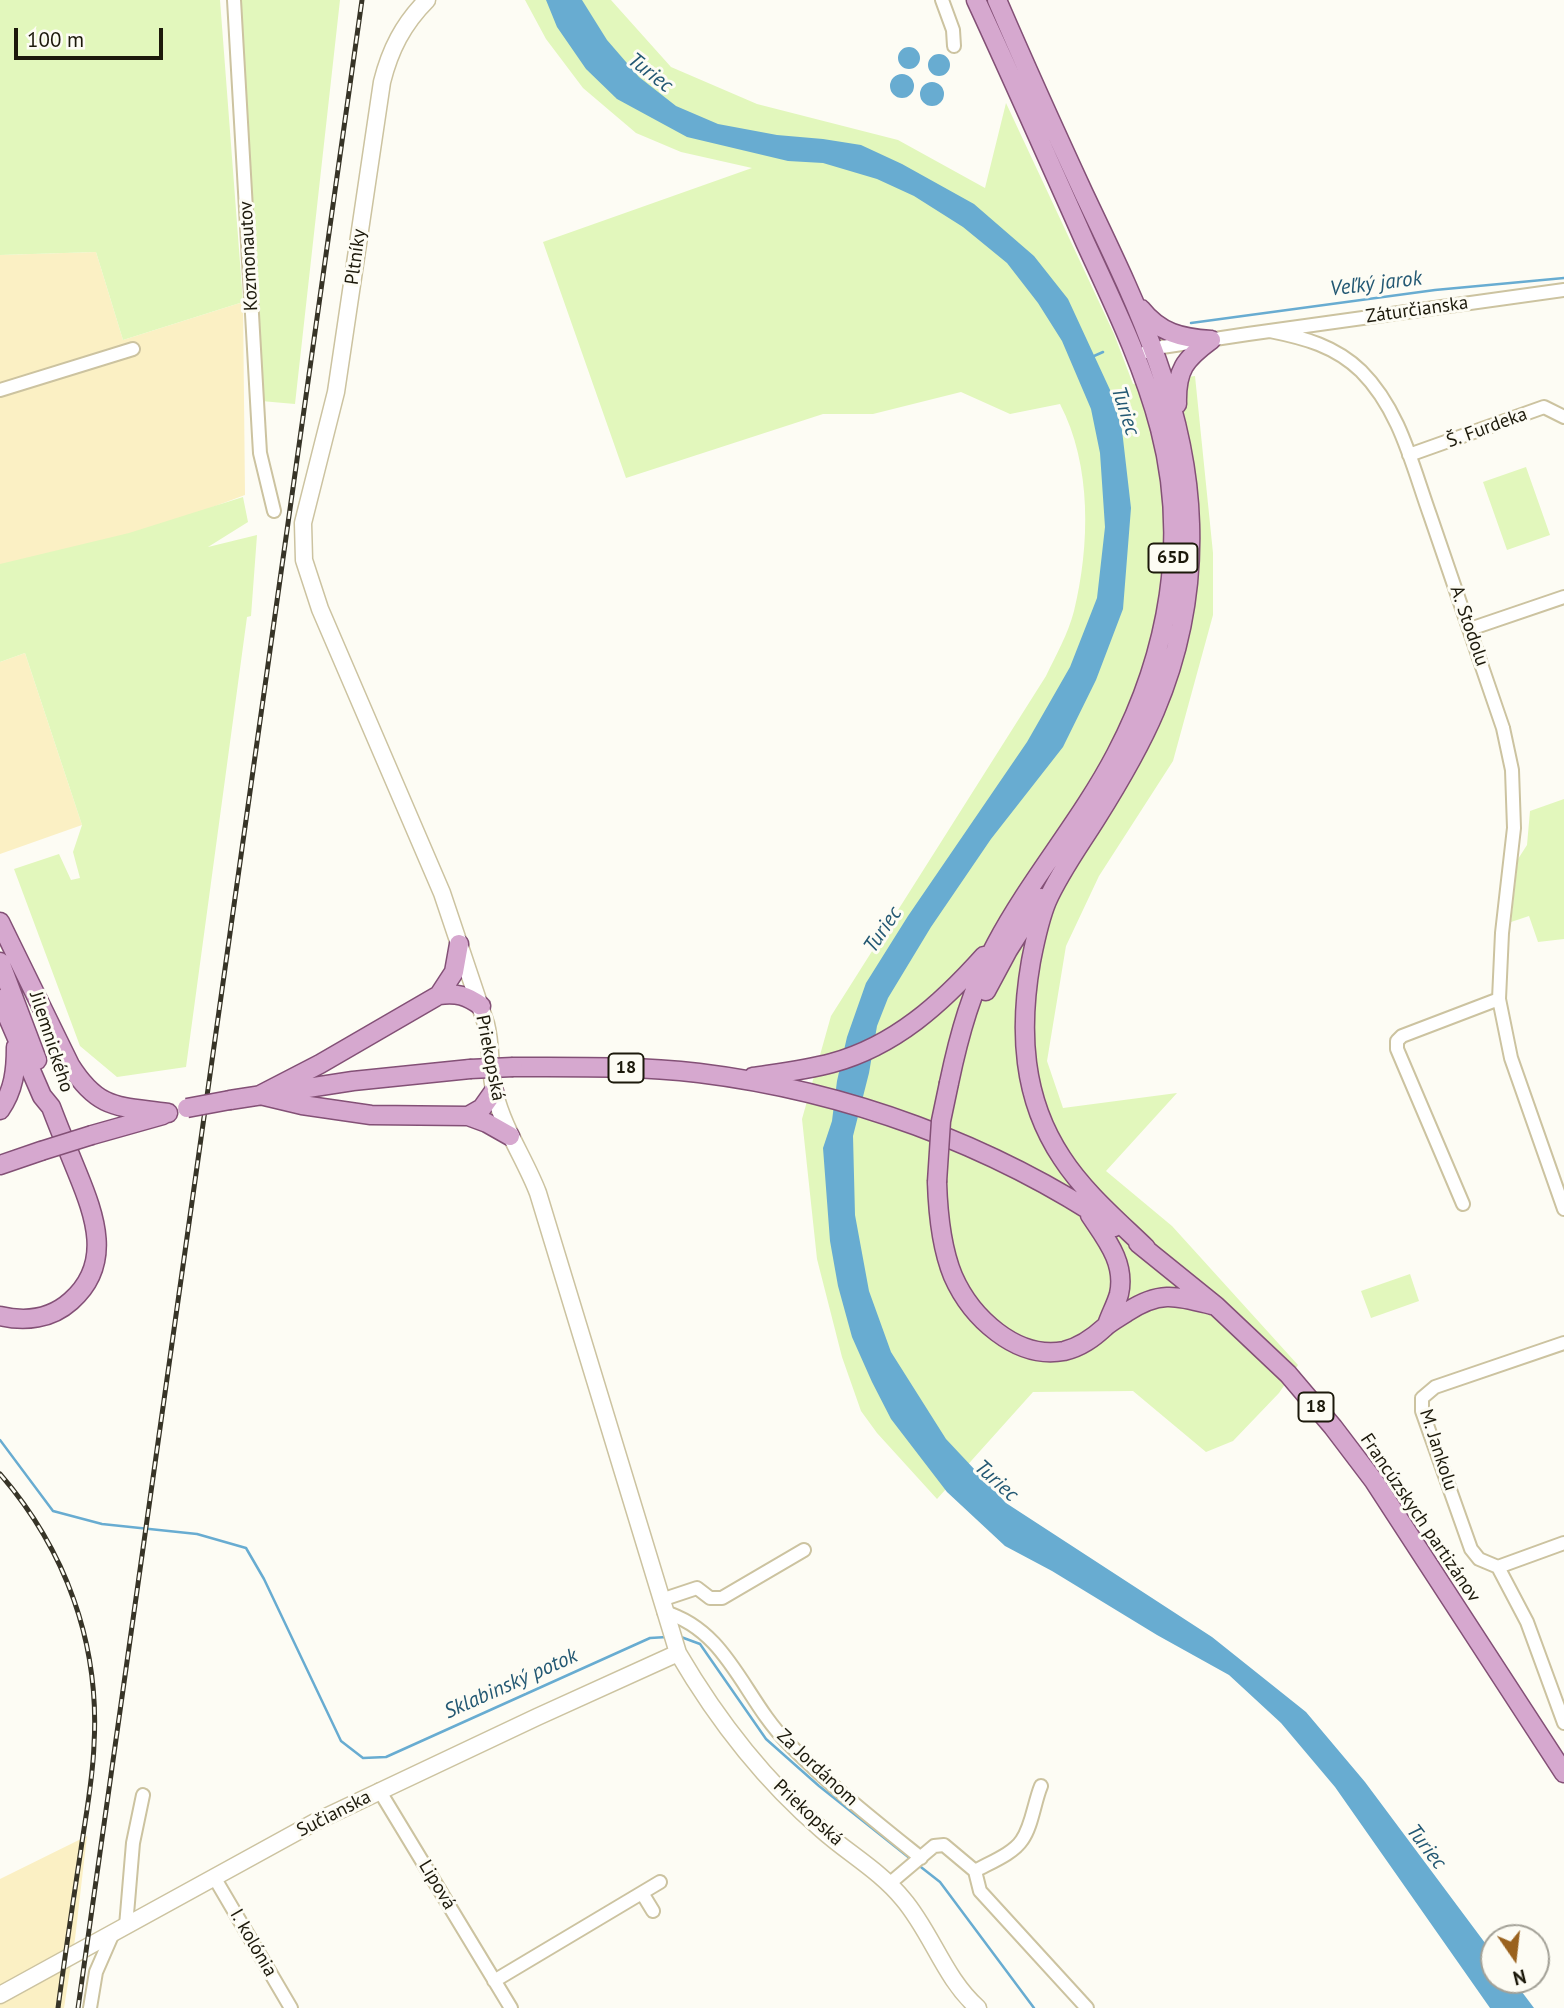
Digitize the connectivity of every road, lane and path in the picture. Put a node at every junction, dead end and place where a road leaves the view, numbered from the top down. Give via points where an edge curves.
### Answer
1 (234, 0) edge
2 (427, 0) edge
3 (942, 0) edge
4 (976, 0) edge
5 (997, 0) edge
6 (954, 46) dead end
7 (1564, 290) edge
8 (1135, 302) junction
9 (1270, 331) junction
10 (1211, 340) junction
11 (133, 349) dead end
12 (1153, 349) junction
13 (1135, 355) junction
14 (0, 390) edge
15 (1564, 417) edge
16 (1177, 425) junction
17 (1409, 455) junction
18 (274, 511) dead end
19 (303, 523) joint
20 (1564, 597) edge
21 (1470, 629) junction
22 (1075, 852) junction
23 (0, 922) edge
24 (996, 943) junction
25 (459, 944) junction
26 (0, 961) edge
27 (439, 995) junction
28 (0, 999) edge
29 (1499, 999) junction
30 (481, 1006) junction
31 (961, 1037) junction
32 (16, 1040) junction
33 (739, 1079) junction
34 (494, 1091) junction
35 (260, 1095) junction
36 (51, 1107) junction
37 (0, 1110) edge
38 (168, 1113) junction
39 (468, 1116) junction
40 (510, 1136) junction
41 (0, 1165) edge
42 (1463, 1204) dead end
43 (1086, 1209) junction
44 (1564, 1209) edge
45 (1146, 1248) junction
46 (1216, 1306) junction
47 (0, 1317) edge
48 (1107, 1325) junction
49 (1564, 1343) edge
50 (1564, 1543) edge
51 (804, 1550) dead end
52 (1498, 1567) junction
53 (665, 1612) junction
54 (676, 1649) junction
55 (1564, 1723) edge
56 (1564, 1773) edge
57 (1041, 1786) dead end
58 (379, 1790) junction
59 (144, 1795) dead end
60 (921, 1858) junction
61 (975, 1871) junction
62 (214, 1877) junction
63 (660, 1882) dead end
64 (889, 1884) junction
65 (642, 1893) junction
66 (653, 1912) dead end
67 (119, 1929) junction
68 (494, 1981) junction
69 (0, 1995) edge
70 (90, 2008) edge
71 (291, 2008) edge
72 (511, 2008) edge
73 (978, 2008) edge
74 (1087, 2008) edge

1 - 18 street, Kozmonautov via 260,453
2 - 19 street, Pltníky via 393,47 382,82 336,392
3 - 6 street
4 - 13 main road, 65D
5 - 8 main road, 65D
7 - 9 street, Záturčianska
8 - 10 main road via 1161,329
8 - 12 main road, 65D
9 - 10 street, Záturčianska
9 - 17 street, A. Stodolu via 1326,345 1350,362 1385,401
10 - 12 street, Záturčianska
10 - 16 main road via 1188,358 1178,378
11 - 14 street
12 - 13 street, Záturčianska
12 - 16 main road, 65D
13 - 24 main road, 65D via 1160,429 1173,509 1173,572 1160,643 1141,701 1115,757
15 - 17 street, Š. Furdeka via 1545,407
16 - 22 main road, 65D via 1187,479 1190,546 1176,647 1155,710 1127,768
17 - 21 street, A. Stodolu
19 - 25 street, Priekopská via 312,589 418,835
20 - 21 street
21 - 29 street, A. Stodolu via 1506,739 1513,792
22 - 31 main road via 1008,950
22 - 45 main road via 1047,902 1034,945 1024,1014 1028,1078 1061,1158
23 - 38 main road via 82,1084 104,1102
24 - 31 main road via 965,1016
24 - 33 main road via 929,1012 866,1051 800,1071
25 - 27 main road via 454,972
25 - 30 street, Priekopská
26 - 36 main road, Jilemnického via 50,1093
27 - 30 main road via 467,996
27 - 35 main road
28 - 32 main road, Jilemnického
29 - 42 street via 1397,1041
29 - 44 street, A. Stodolu via 1514,1068
30 - 34 street, Priekopská via 491,1040
31 - 48 main road, bridge via 941,1121 937,1182 940,1230 954,1277 994,1329 1023,1347 1065,1350 1094,1338
32 - 36 main road, Jilemnického
32 - 37 main road via 16,1070
33 - 35 main road, 18, bridge via 659,1070 513,1067 365,1079
33 - 43 main road, 18 via 886,1115 980,1152
34 - 39 main road via 482,1108
34 - 40 street, Priekopská
35 - 38 main road, 18, bridge
35 - 39 main road via 371,1115
36 - 47 main road via 94,1218 95,1261 85,1286 65,1306 38,1318
38 - 41 main road, 18, bridge
39 - 40 main road
40 - 53 street, Priekopská via 538,1193
43 - 45 main road, 18
43 - 48 main road via 1114,1252 1121,1275
45 - 46 main road, 18
46 - 48 main road via 1181,1297 1156,1297
46 - 56 main road, Francúzskych partizánov / 18 via 1306,1394 1357,1459
49 - 52 street, M. Jankolu via 1435,1387 1422,1398 1422,1411 1471,1549 1479,1559
50 - 52 street
51 - 53 street via 722,1598 710,1598 697,1588
52 - 55 street via 1527,1622
53 - 54 street, Priekopská
53 - 60 street, Za Jordánom via 705,1634 785,1741
54 - 58 street, Sučianska
54 - 64 street, Priekopská via 722,1720 763,1770 821,1830
57 - 61 street via 1020,1844
58 - 62 street, Sučianska
58 - 68 street, Lipová
59 - 67 street
60 - 61 street via 934,1846 944,1845
60 - 64 street
61 - 74 street via 980,1891
62 - 67 street, Sučianska
62 - 71 street, I. kolónia
63 - 65 street
64 - 73 street, Priekopská via 912,1911 948,1974
65 - 66 street
65 - 68 street
67 - 69 street, Sučianska
67 - 70 street via 96,1972
68 - 72 street, Lipová

